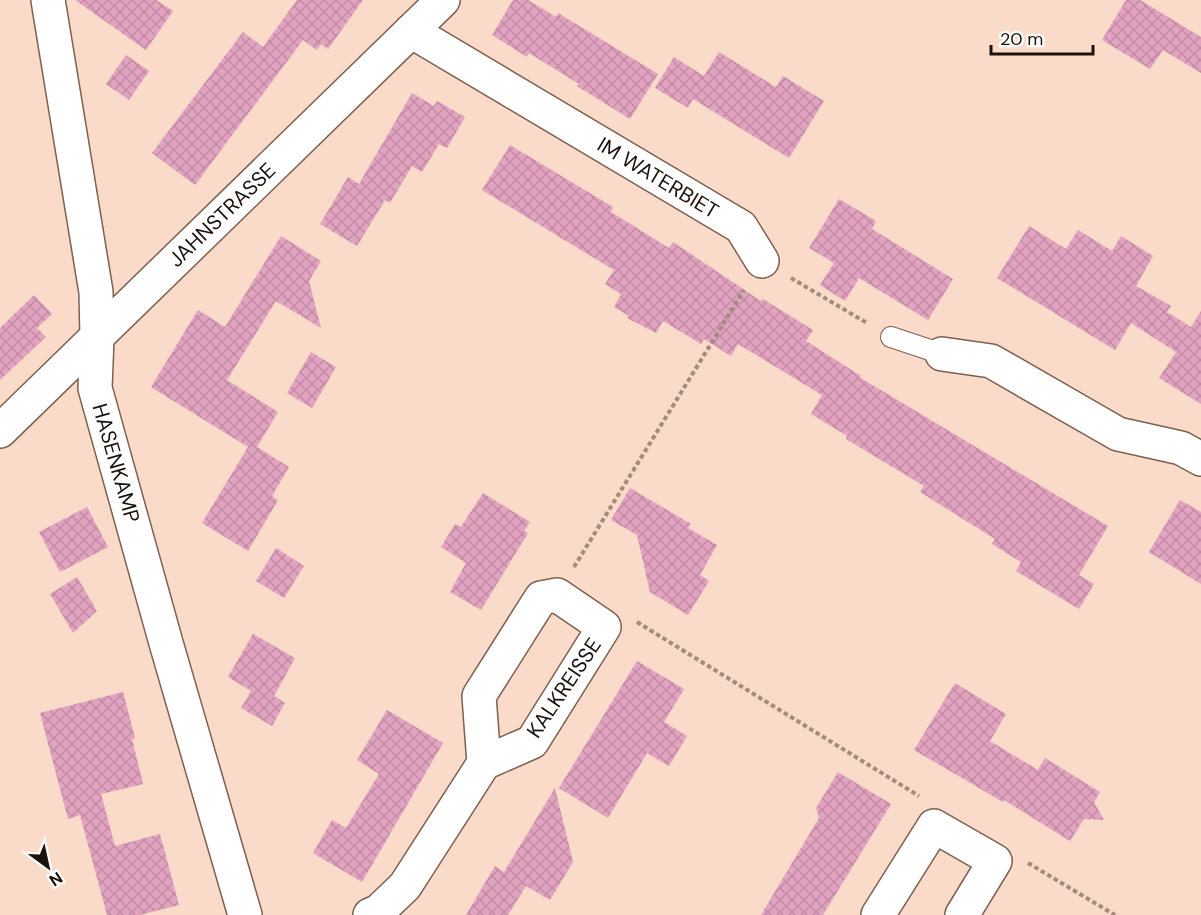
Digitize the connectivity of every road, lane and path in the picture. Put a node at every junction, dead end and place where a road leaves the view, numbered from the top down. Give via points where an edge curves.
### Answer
1 (48, 0) edge
2 (443, 0) edge
3 (411, 31) junction
4 (762, 261) junction
5 (98, 337) junction
6 (891, 337) joint
7 (942, 354) joint
8 (0, 430) edge
9 (1201, 459) edge
10 (556, 595) junction
11 (604, 627) junction
12 (484, 763) junction
13 (934, 826) junction
14 (995, 861) junction
15 (245, 915) edge
16 (370, 915) edge
17 (879, 915) edge
18 (962, 915) edge
19 (1115, 915) edge

1 - 5 street, HASENKAMP via 96,292
2 - 3 street, JAHNSTRASSE
3 - 4 street, IM WATERBIET via 741,227
3 - 5 street, JAHNSTRASSE
4 - 6 path
4 - 10 path
5 - 8 street, JAHNSTRASSE
5 - 15 street, HASENKAMP via 95,388
6 - 7 lane
7 - 9 street via 991,361 1118,434 1181,448
10 - 11 street, KALKREISSE
10 - 12 street via 541,598 479,696
11 - 12 street, KALKREISSE via 532,742
11 - 13 path via 624,614 930,802
12 - 16 street via 405,886
13 - 14 street
13 - 17 street
14 - 18 street
14 - 19 path via 1012,854

